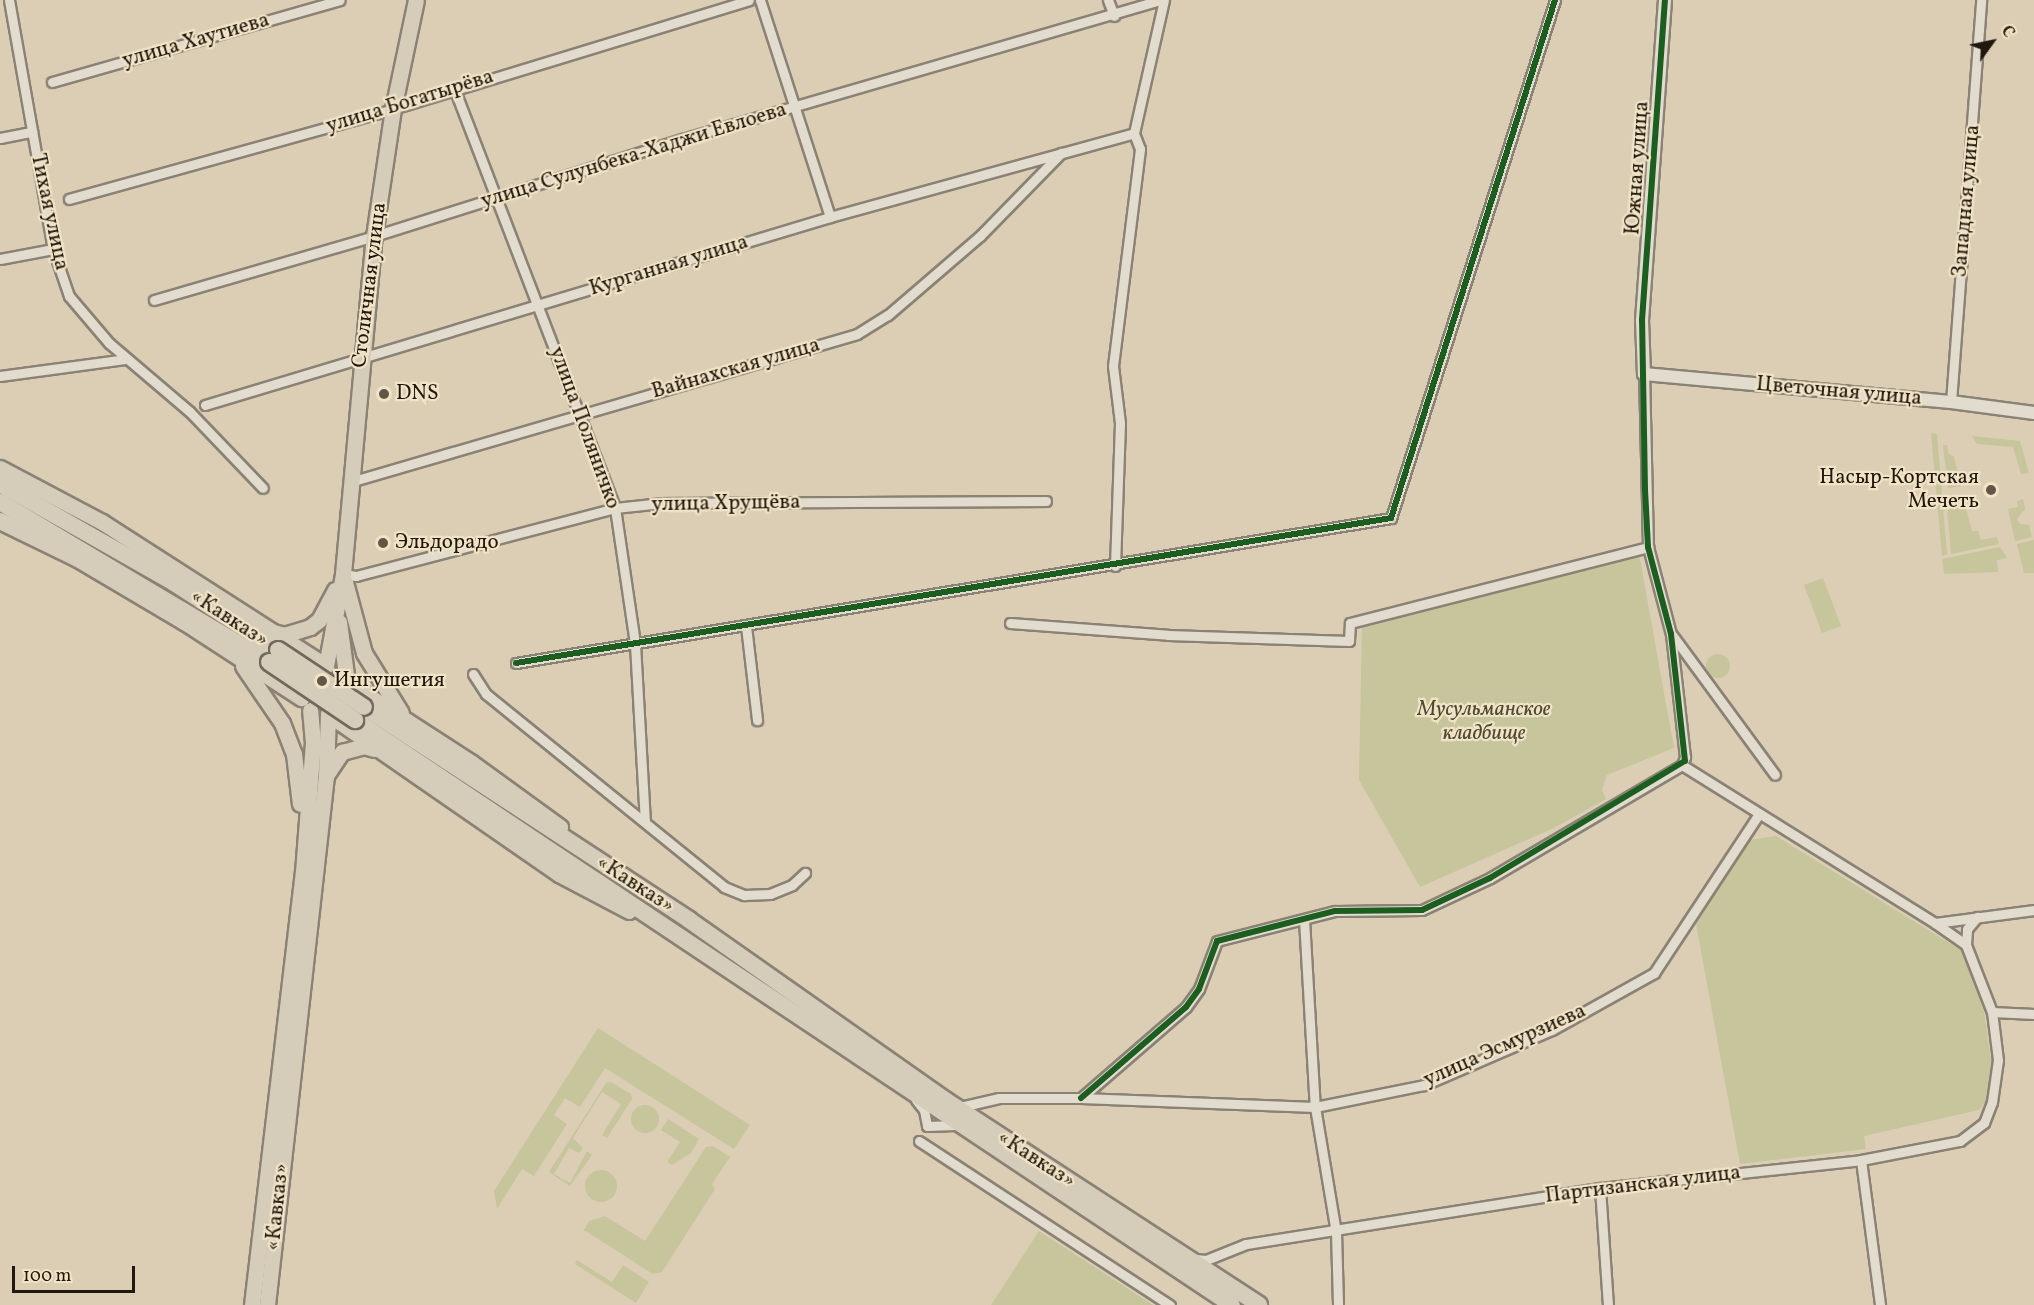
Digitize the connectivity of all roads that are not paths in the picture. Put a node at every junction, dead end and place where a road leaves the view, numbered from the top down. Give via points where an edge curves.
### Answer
1 (340, 0) edge
2 (416, 0) edge
3 (749, 0) edge
4 (760, 0) edge
5 (1108, 0) edge
6 (1163, 0) edge
7 (1555, 0) edge
8 (1665, 0) edge
9 (1981, 0) edge
10 (6, 5) edge
11 (1114, 16) junction
12 (52, 82) dead end
13 (454, 88) junction
14 (795, 106) junction
15 (393, 109) junction
16 (32, 132) junction
17 (1134, 133) junction
18 (0, 138) edge
19 (1062, 151) junction
20 (496, 198) junction
21 (69, 200) dead end
22 (830, 217) junction
23 (374, 236) junction
24 (53, 249) junction
25 (0, 259) edge
26 (154, 300) dead end
27 (539, 305) junction
28 (361, 357) junction
29 (125, 358) junction
30 (1644, 374) junction
31 (0, 376) edge
32 (1951, 402) junction
33 (205, 405) dead end
34 (2034, 413) edge
35 (579, 414) junction
36 (0, 468) edge
37 (350, 482) junction
38 (0, 484) edge
39 (264, 488) dead end
40 (1046, 501) dead end
41 (0, 502) edge
42 (615, 508) junction
43 (0, 519) edge
44 (1648, 547) junction
45 (78, 559) joint
46 (1115, 566) junction
47 (343, 574) junction
48 (341, 590) junction
49 (1010, 623) dead end
50 (746, 626) junction
51 (273, 632) junction
52 (1671, 634) junction
53 (635, 644) junction
54 (232, 652) junction
55 (273, 656) junction
56 (516, 663) dead end
57 (326, 666) junction
58 (473, 674) dead end
59 (347, 682) junction
60 (306, 704) junction
61 (328, 714) junction
62 (360, 714) junction
63 (406, 720) junction
64 (757, 720) dead end
65 (381, 751) junction
66 (1682, 765) junction
67 (1775, 775) dead end
68 (326, 776) junction
69 (1758, 815) junction
70 (645, 821) junction
71 (303, 872) junction
72 (805, 873) dead end
73 (2034, 909) edge
74 (1977, 917) junction
75 (1304, 919) junction
76 (689, 920) junction
77 (1935, 923) junction
78 (688, 941) junction
79 (1966, 945) junction
80 (1992, 1012) junction
81 (2034, 1014) edge
82 (1082, 1098) junction
83 (984, 1103) junction
84 (956, 1107) junction
85 (1315, 1107) junction
86 (981, 1123) junction
87 (919, 1142) dead end
88 (1861, 1160) junction
89 (1600, 1188) junction
90 (1336, 1232) junction
91 (1226, 1251) junction
92 (1188, 1259) junction
93 (1226, 1283) junction
94 (252, 1305) edge
95 (267, 1305) edge
96 (1170, 1305) edge
97 (1232, 1305) edge
98 (1259, 1305) edge
99 (1338, 1305) edge
100 (1608, 1305) edge
101 (1880, 1305) edge

1 - 12 street, улица Хаутиева
2 - 15 main road, Столичная улица
3 - 13 street, улица Богатырёва
4 - 14 street
5 - 11 street
6 - 11 street, улица Сулунбека-Хаджи Евлоева
6 - 17 street
7 - 46 street via 1391,518
8 - 30 street, Южная улица via 1642,320
9 - 32 street, Западная улица
10 - 16 street, Тихая улица
11 - 14 street, улица Сулунбека-Хаджи Евлоева
13 - 15 street, улица Богатырёва
13 - 20 street, улица Поляничко
14 - 20 street, улица Сулунбека-Хаджи Евлоева
14 - 22 street
15 - 21 street, улица Богатырёва
15 - 23 main road, Столичная улица
16 - 18 street
16 - 24 street, Тихая улица
17 - 19 street, Курганная улица
17 - 46 street via 1140,148 1113,366 1120,423
19 - 22 street, Курганная улица
19 - 35 street, Вайнахская улица via 980,236 888,315 856,334
20 - 23 street, улица Сулунбека-Хаджи Евлоева
20 - 27 street, улица Поляничко
22 - 27 street, Курганная улица
23 - 26 street, улица Сулунбека-Хаджи Евлоева
23 - 28 main road, Столичная улица
24 - 25 street
24 - 29 street, Тихая улица via 69,296
27 - 28 street, Курганная улица
27 - 35 street, улица Поляничко
28 - 33 street, Курганная улица
28 - 37 main road, Столичная улица
29 - 31 street
29 - 39 street, Тихая улица via 190,412
30 - 32 street, Цветочная улица
30 - 44 street
32 - 34 street, Цветочная улица
35 - 37 street, Вайнахская улица
35 - 42 street, улица Поляничко
36 - 51 main road via 102,522
37 - 47 main road, Столичная улица
38 - 55 highway, «Кавказ» via 135,559
40 - 42 street, улица Хрущёва via 662,503
41 - 55 highway, «Кавказ»
42 - 47 street, улица Хрущёва via 356,576
42 - 53 street, улица Поляничко
43 - 45 highway
44 - 49 street via 1350,623 1349,641 1168,635
44 - 52 street
45 - 54 main road
46 - 50 street
47 - 48 main road, Столичная улица
47 - 51 main road via 319,620 296,633
47 - 63 main road via 364,653
48 - 57 main road
48 - 59 main road via 338,637
50 - 53 street
50 - 64 street
51 - 57 main road
52 - 66 street via 1685,757
52 - 67 street
53 - 56 street
53 - 70 street, улица Поляничко
54 - 60 main road
54 - 71 main road via 266,695 294,754 300,788
55 - 62 highway, «Кавказ», bridge
57 - 59 main road via 339,670
57 - 60 main road via 305,676
58 - 70 street via 486,694
59 - 61 main road via 347,700
59 - 63 main road
60 - 61 main road
60 - 71 main road, «Кавказ» via 312,755
61 - 65 main road
61 - 68 main road, «Кавказ»
62 - 76 highway, «Кавказ»
62 - 78 highway, «Кавказ»
63 - 76 main road
65 - 68 main road via 364,746 352,748 334,761
65 - 78 main road via 559,874
66 - 69 street
66 - 75 street via 1490,878 1422,910 1335,911
68 - 95 main road, «Кавказ»
69 - 77 street
69 - 85 street, улица Эсмурзиева via 1654,973 1552,1030 1424,1084
70 - 72 street via 724,887 744,895 770,894 792,885
71 - 94 main road, «Кавказ»
73 - 74 street
74 - 77 street
74 - 79 street via 1967,929
75 - 82 street via 1217,941 1199,989 1186,1007
75 - 85 street
76 - 84 highway, «Кавказ»
77 - 79 street
78 - 97 highway, «Кавказ»
79 - 80 street, Партизанская улица
80 - 81 street
80 - 88 street, Партизанская улица via 1998,1060 1992,1102 1984,1124 1960,1141
82 - 83 street, улица Эсмурзиева via 999,1098
82 - 85 street, улица Эсмурзиева
83 - 84 street, улица Эсмурзиева
83 - 86 street
84 - 86 highway, «Кавказ»
85 - 90 street
86 - 92 highway, «Кавказ»
87 - 96 street
88 - 89 street, Партизанская улица
88 - 101 street
89 - 90 street, Партизанская улица
89 - 100 street
90 - 91 street, Партизанская улица via 1246,1244
90 - 99 street
91 - 92 street, Партизанская улица via 1206,1260
91 - 93 street via 1215,1264
92 - 93 highway, «Кавказ»
93 - 98 highway, «Кавказ»

